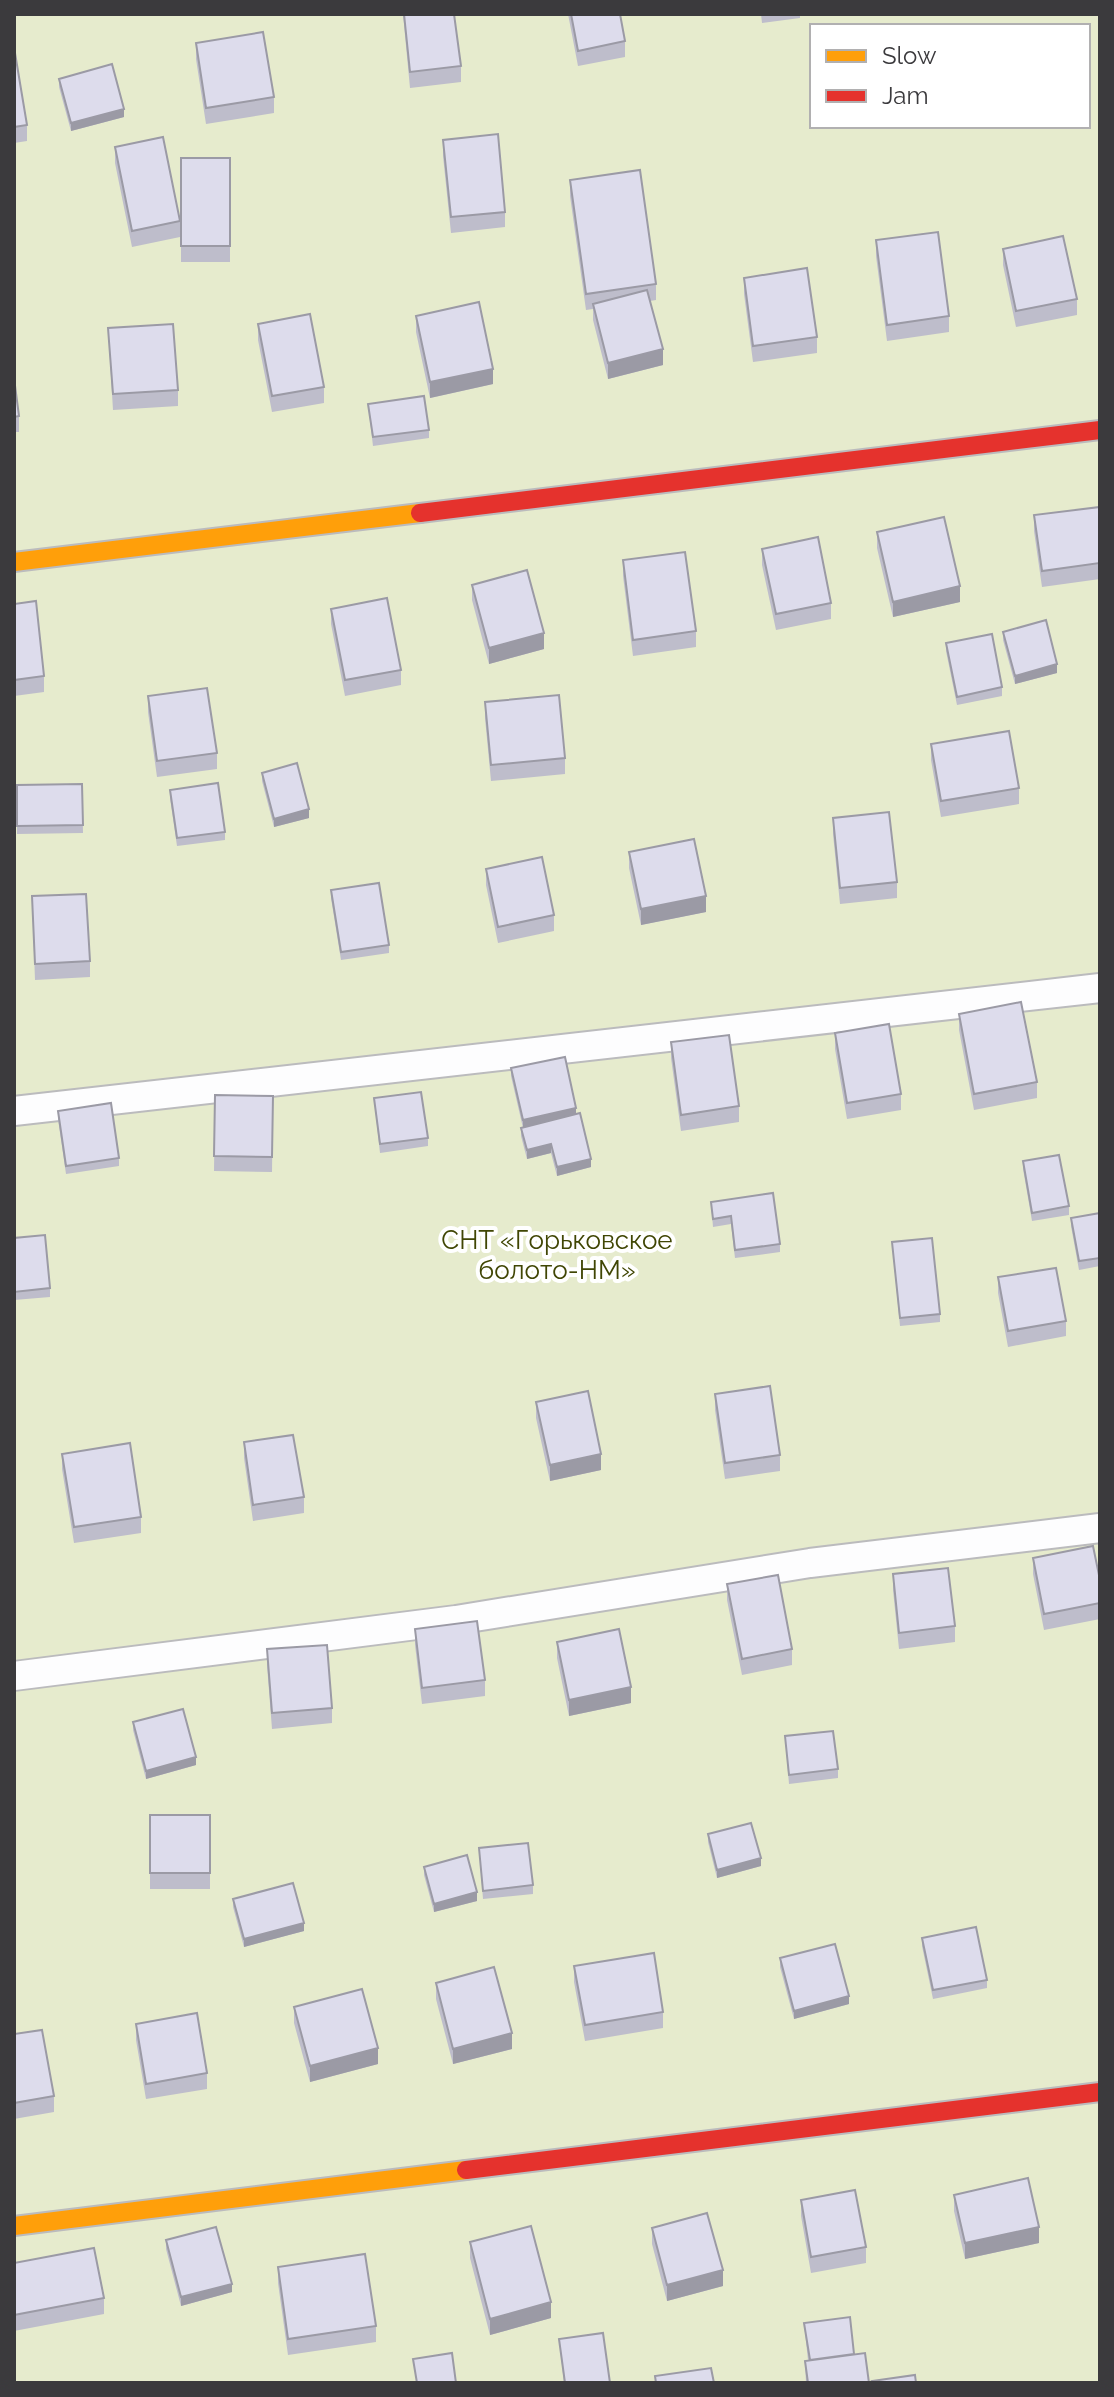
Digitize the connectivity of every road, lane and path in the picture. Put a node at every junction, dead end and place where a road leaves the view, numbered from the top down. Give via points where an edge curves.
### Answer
1 (1100, 430) edge
2 (14, 562) edge
3 (1100, 988) edge
4 (14, 1111) edge
5 (1100, 1528) edge
6 (14, 1676) edge
7 (1100, 2092) edge
8 (14, 2226) edge

1 - 2 street
3 - 4 lane
5 - 6 lane via 810,1563 456,1620
7 - 8 street

